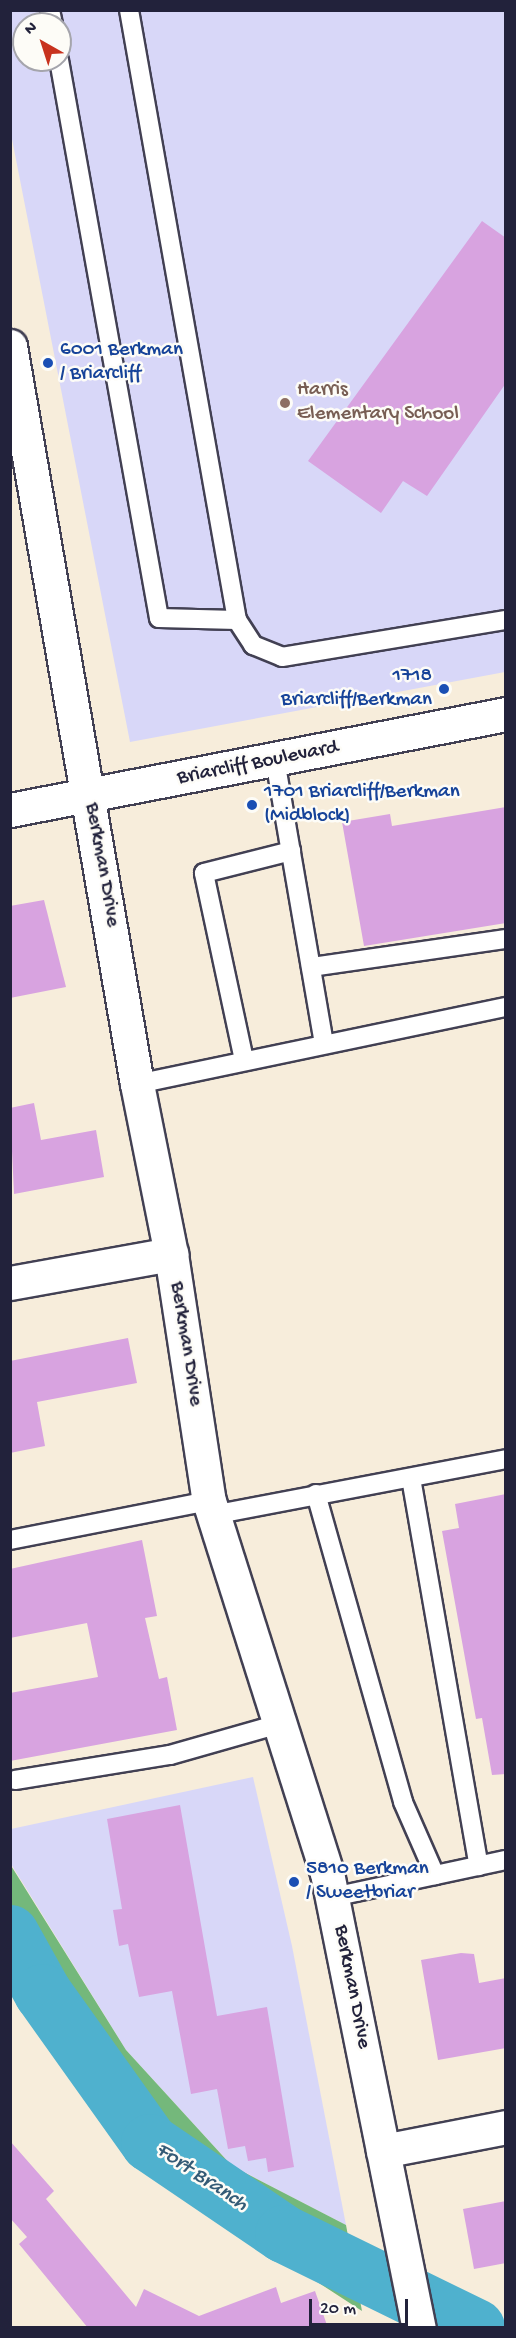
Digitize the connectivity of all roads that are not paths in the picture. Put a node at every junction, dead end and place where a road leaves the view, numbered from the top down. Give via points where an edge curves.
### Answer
1 (129, 10) edge
2 (61, 72) edge
3 (10, 346) edge
4 (237, 620) junction
5 (506, 620) edge
6 (506, 714) edge
7 (275, 760) junction
8 (89, 796) junction
9 (10, 810) edge
10 (291, 851) junction
11 (506, 939) edge
12 (311, 967) junction
13 (506, 1007) edge
14 (324, 1044) junction
15 (244, 1060) junction
16 (137, 1084) junction
17 (171, 1254) junction
18 (10, 1283) edge
19 (506, 1459) edge
20 (411, 1478) junction
21 (316, 1494) junction
22 (211, 1508) junction
23 (10, 1540) edge
24 (282, 1723) junction
25 (15, 1780) dead end
26 (506, 1860) edge
27 (479, 1866) junction
28 (435, 1875) junction
29 (333, 1897) junction
30 (506, 2127) edge
31 (383, 2151) junction
32 (418, 2328) edge

1 - 4 lane
2 - 4 lane via 159,618
3 - 8 street, Berkman Drive
4 - 5 lane via 253,645 282,657
6 - 7 street, Briarcliff Boulevard
7 - 8 street, Briarcliff Boulevard
7 - 10 lane
8 - 9 street, Briarcliff Boulevard
8 - 16 street, Berkman Drive
10 - 12 lane
10 - 15 lane via 204,873
11 - 12 lane
12 - 14 lane
13 - 14 lane
14 - 15 lane
15 - 16 lane
16 - 17 street, Berkman Drive
17 - 18 street
17 - 22 street, Berkman Drive
19 - 20 lane
20 - 21 lane
20 - 27 lane
21 - 22 lane
21 - 28 lane via 403,1802
22 - 23 lane
22 - 24 street, Berkman Drive
24 - 25 lane via 170,1755
24 - 29 street, Berkman Drive
26 - 27 lane
27 - 28 lane
28 - 29 lane
29 - 31 street, Berkman Drive
30 - 31 street
31 - 32 street, Berkman Drive

